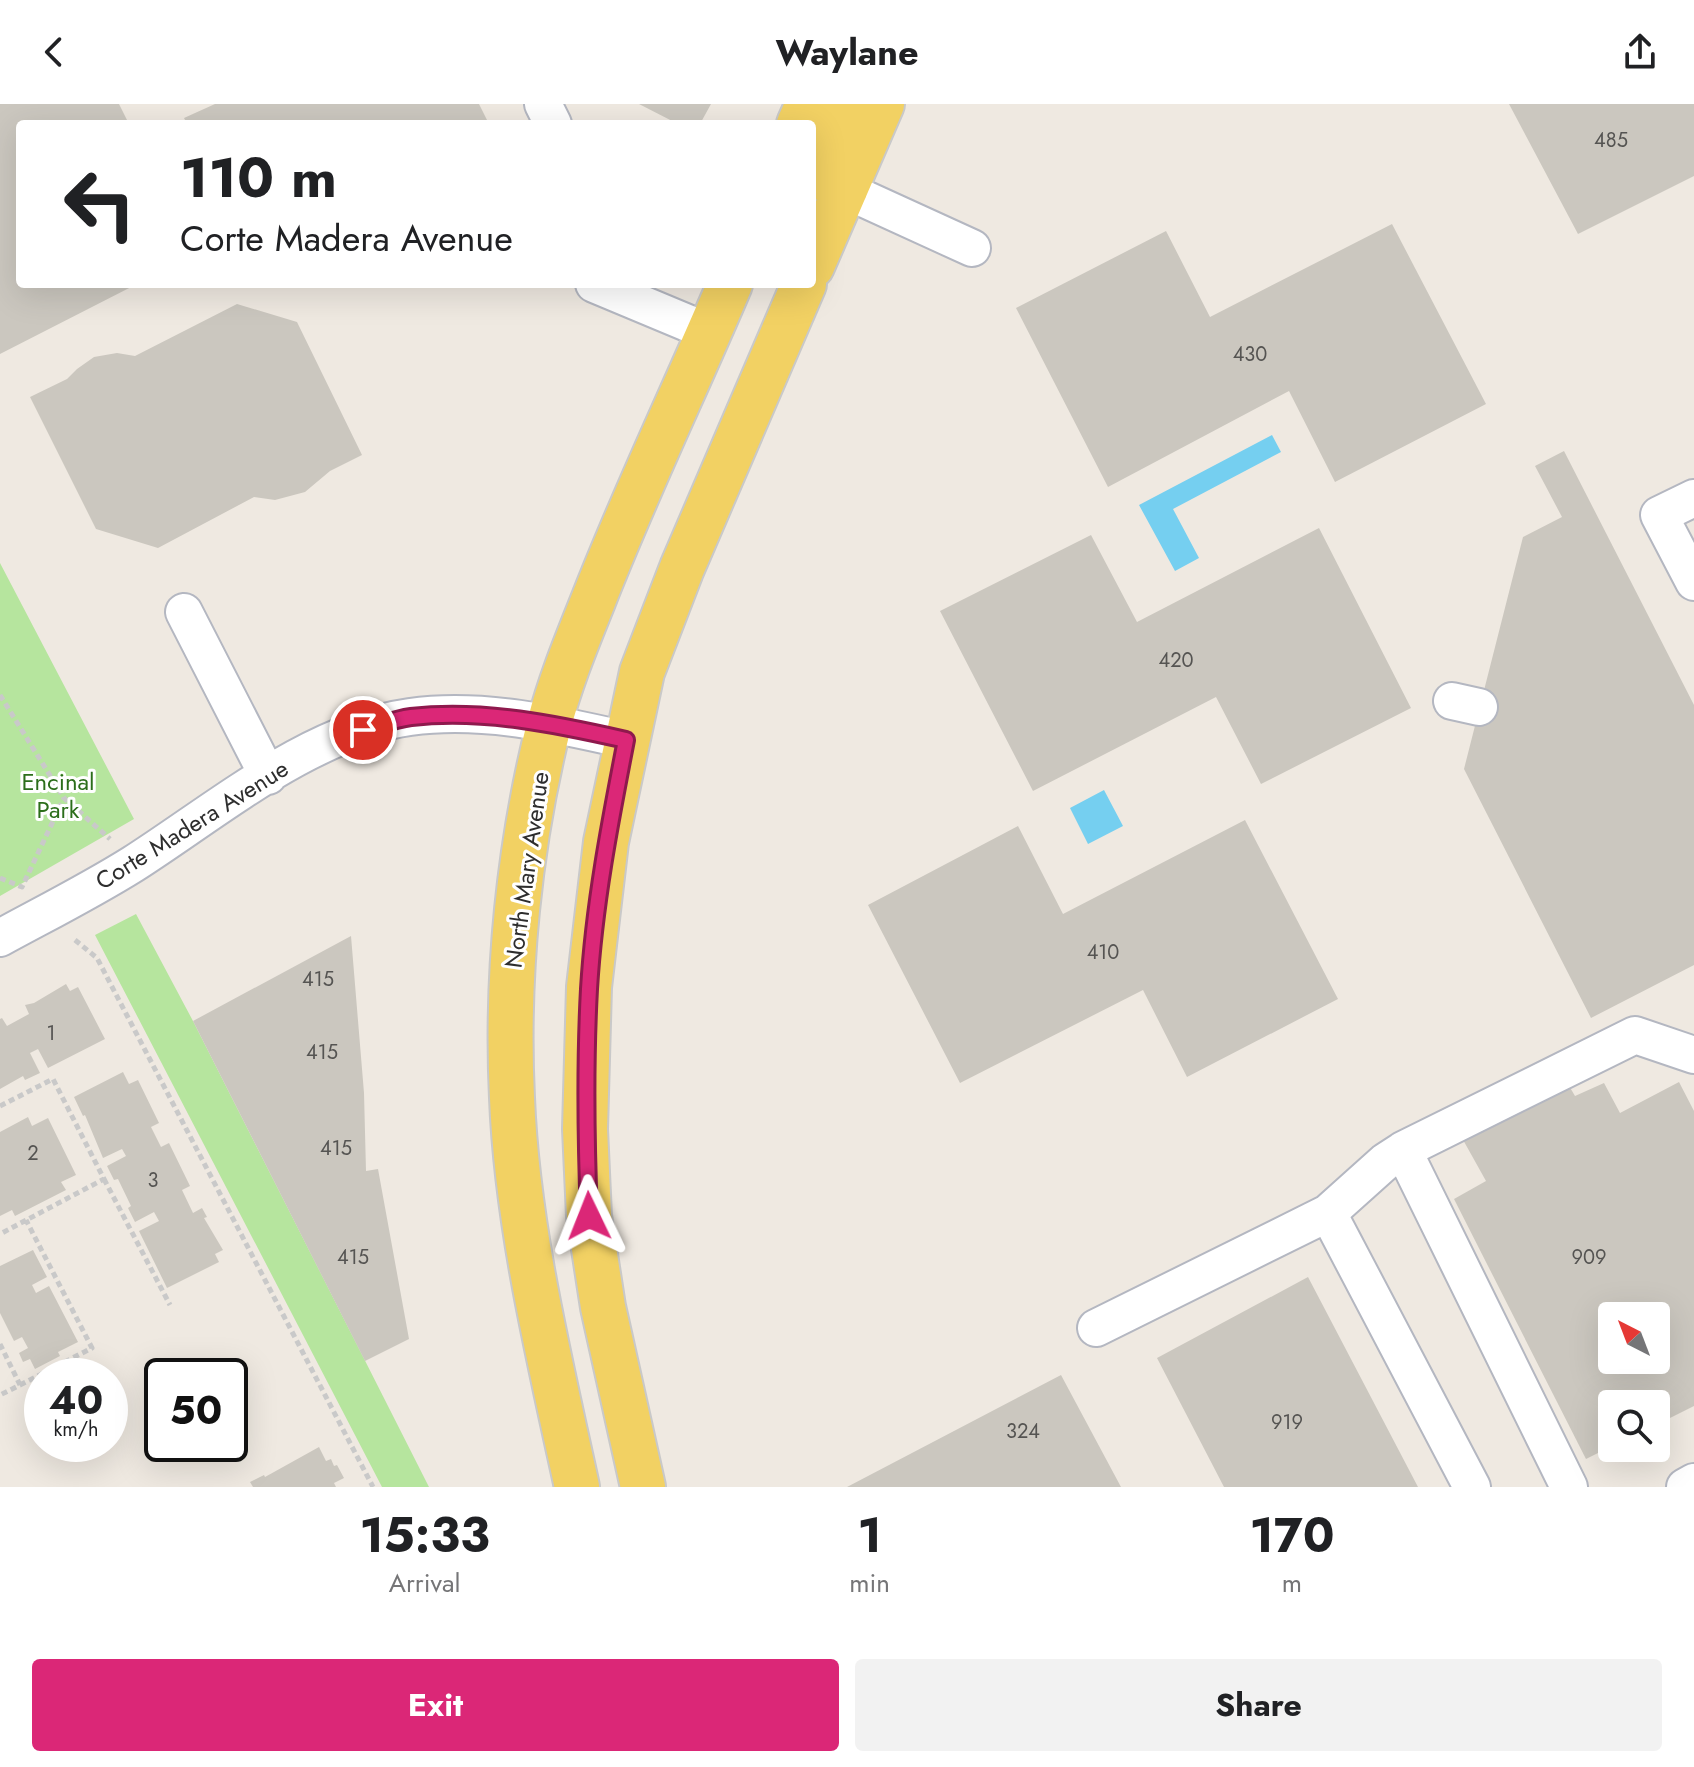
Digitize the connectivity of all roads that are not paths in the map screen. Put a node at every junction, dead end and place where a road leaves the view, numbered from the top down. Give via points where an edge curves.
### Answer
1 (844, 104) edge
2 (882, 104) edge
3 (845, 190) junction
4 (972, 248) dead end
5 (816, 257) edge
6 (604, 288) edge
7 (728, 288) edge
8 (802, 288) edge
9 (709, 332) junction
10 (1694, 498) edge
11 (1694, 582) edge
12 (184, 612) dead end
13 (549, 723) junction
14 (626, 740) junction
15 (268, 776) junction
16 (0, 938) edge
17 (1694, 1055) edge
18 (1403, 1150) junction
19 (1328, 1213) junction
20 (1096, 1328) dead end
21 (1694, 1482) edge
22 (577, 1487) edge
23 (643, 1487) edge
24 (1472, 1487) edge
25 (1569, 1487) edge
26 (1685, 1487) edge

1 - 3 main road via 820,163 825,179
2 - 3 main road
3 - 4 street
3 - 5 main road
6 - 9 street
7 - 9 main road, North Mary Avenue
8 - 14 main road via 682,568 642,672
9 - 13 main road, North Mary Avenue via 612,553
10 - 11 street via 1659,515
12 - 15 street
13 - 14 street, Corte Madera Avenue
13 - 15 street, Corte Madera Avenue via 469,715 409,718 340,736
13 - 22 main road, North Mary Avenue via 520,898 510,1010 512,1101 545,1340
14 - 23 main road via 606,842 589,987 585,1129 589,1216 603,1307
15 - 16 street, Corte Madera Avenue via 129,867
17 - 18 street via 1635,1035
18 - 19 street
18 - 25 street
19 - 20 street
19 - 24 street
21 - 26 street

